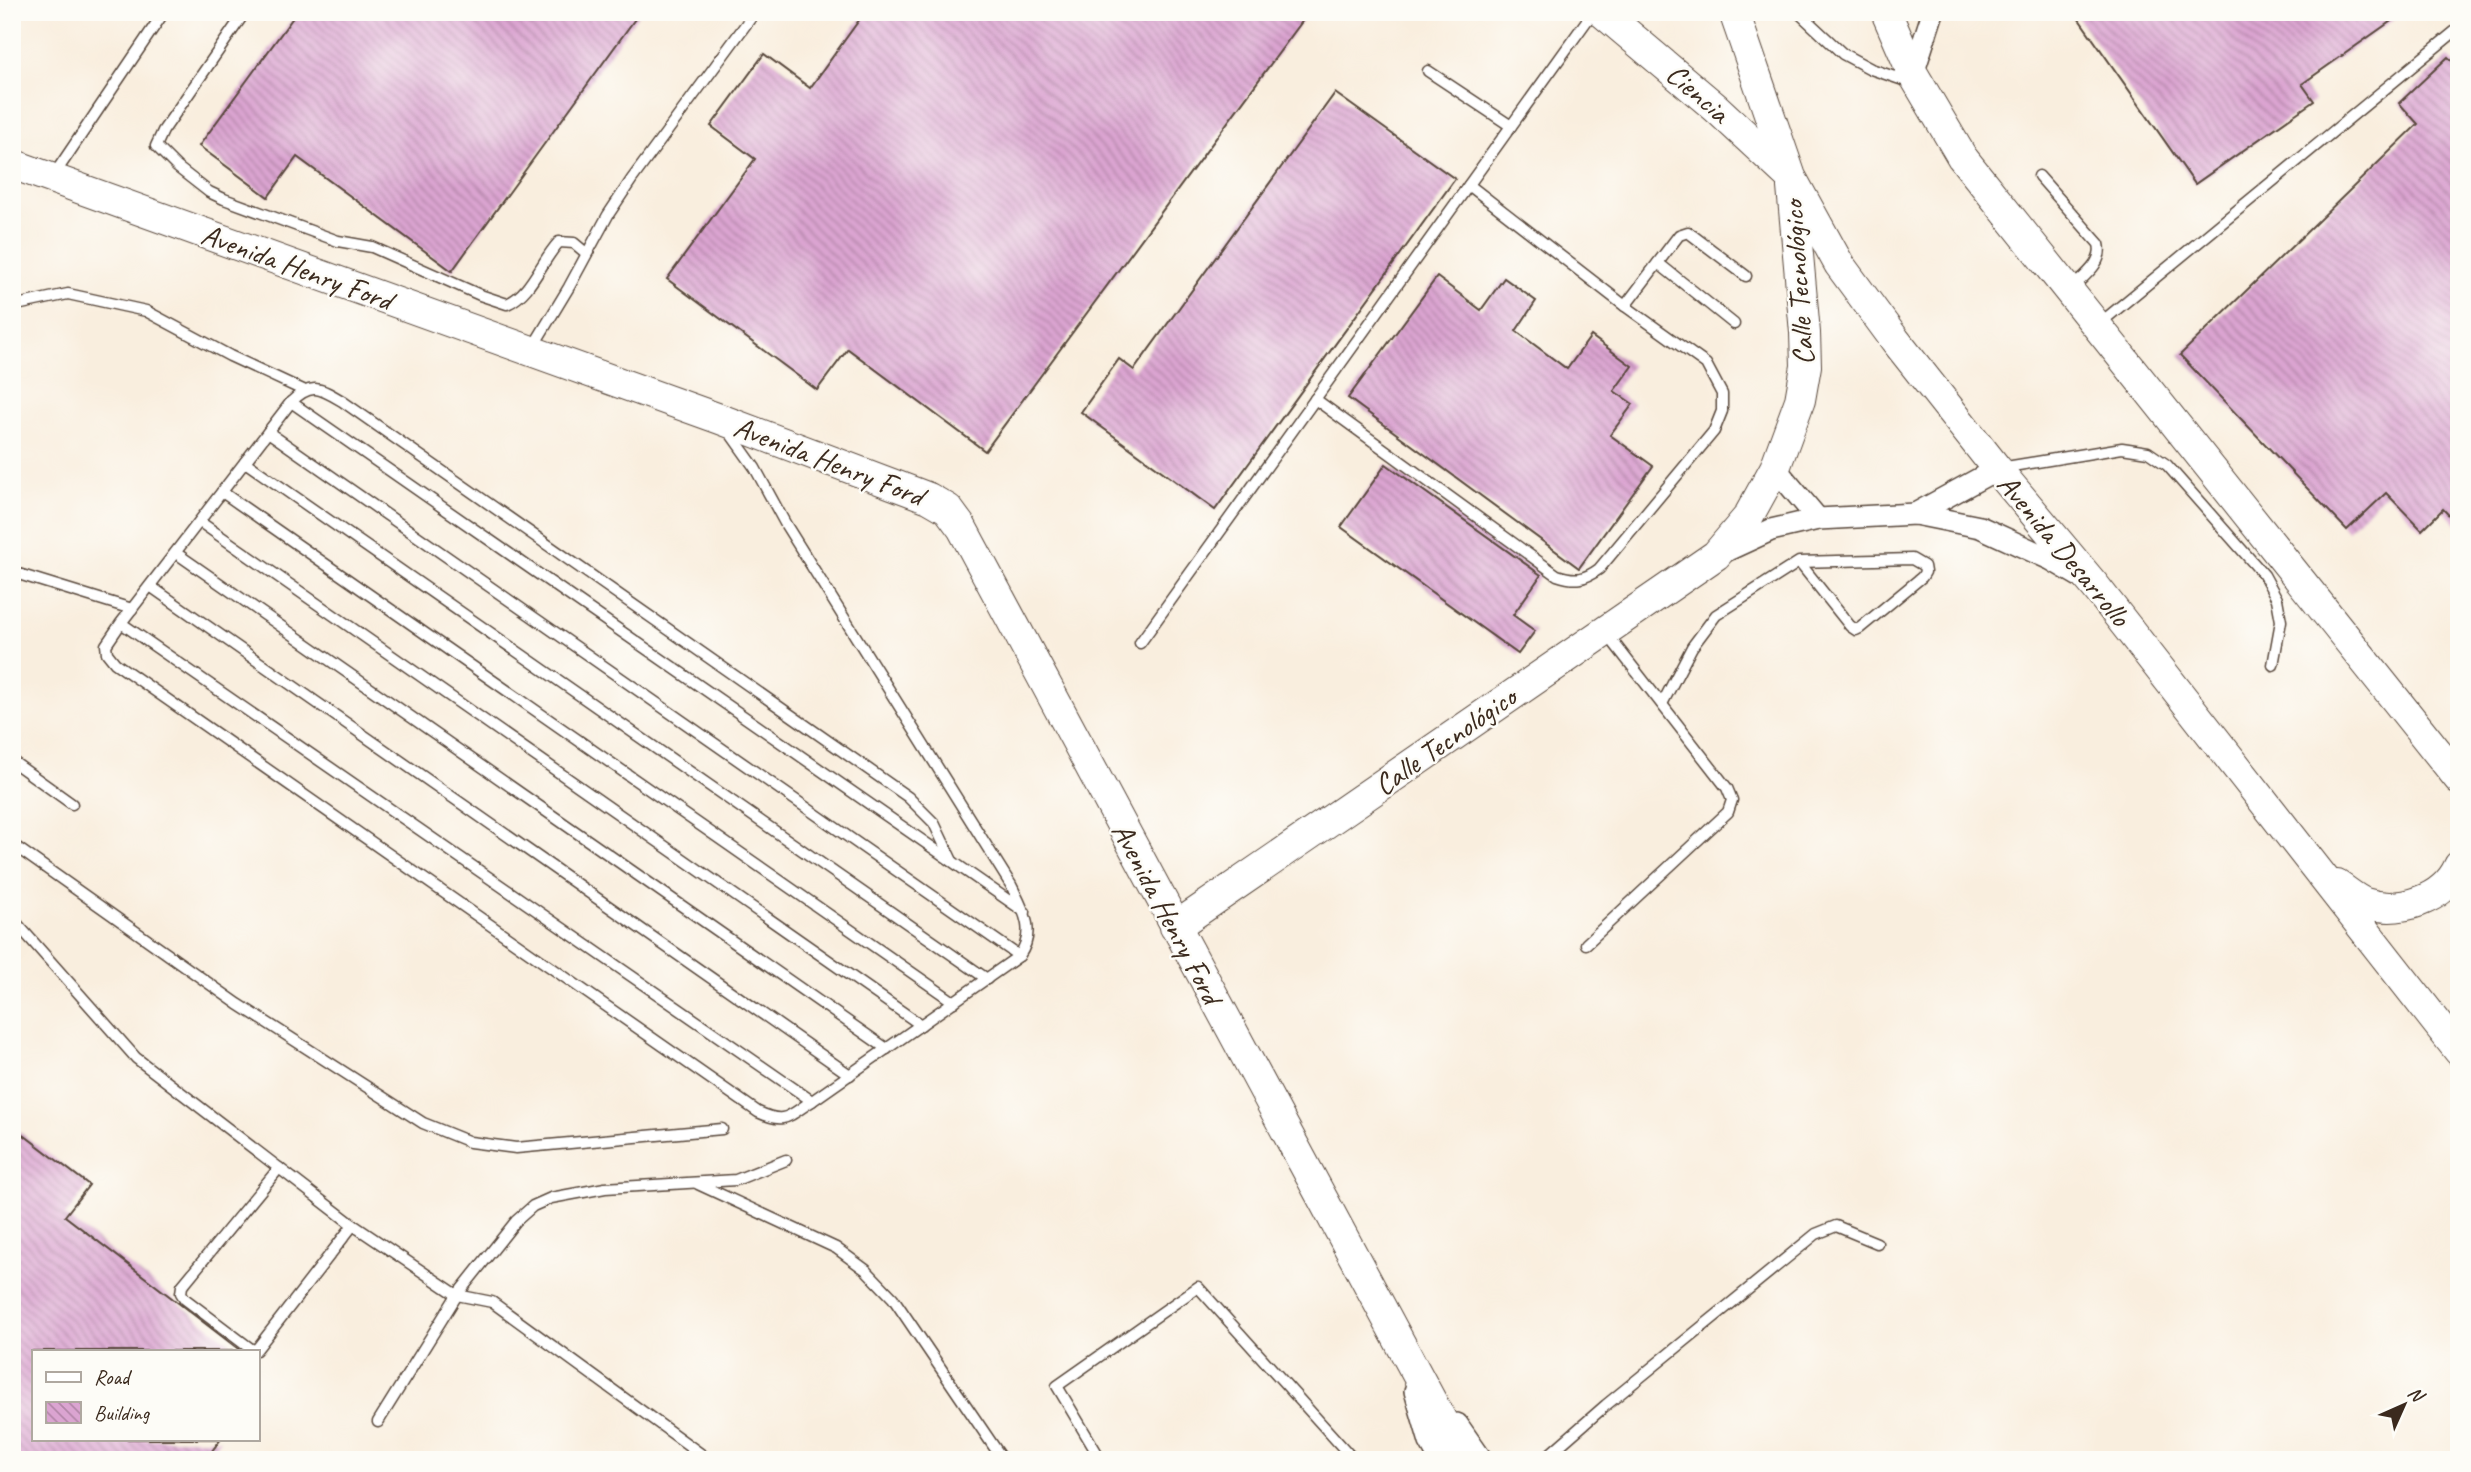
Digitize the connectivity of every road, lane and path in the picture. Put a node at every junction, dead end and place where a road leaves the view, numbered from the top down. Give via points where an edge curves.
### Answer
1 (164, 12) edge
2 (245, 12) edge
3 (755, 12) edge
4 (1593, 12) edge
5 (1602, 12) edge
6 (1734, 12) edge
7 (1798, 12) edge
8 (1886, 12) edge
9 (1933, 12) edge
10 (2459, 28) edge
11 (1428, 71) dead end
12 (1917, 80) junction
13 (1511, 126) junction
14 (12, 164) edge
15 (2039, 176) dead end
16 (1791, 177) junction
17 (52, 178) junction
18 (1469, 185) junction
19 (586, 253) junction
20 (1658, 263) junction
21 (1746, 276) dead end
22 (2069, 291) junction
23 (12, 306) edge
24 (1625, 306) junction
25 (1734, 324) dead end
26 (2097, 325) junction
27 (530, 351) junction
28 (303, 390) junction
29 (1315, 398) junction
30 (291, 402) junction
31 (720, 419) junction
32 (268, 432) junction
33 (245, 462) junction
34 (1775, 468) junction
35 (1997, 469) junction
36 (222, 492) junction
37 (1915, 514) junction
38 (1818, 519) junction
39 (200, 522) junction
40 (176, 553) junction
41 (1716, 555) junction
42 (1800, 562) junction
43 (12, 572) edge
44 (150, 586) junction
45 (2095, 586) junction
46 (132, 609) junction
47 (121, 623) junction
48 (1605, 631) junction
49 (1140, 643) dead end
50 (2273, 665) dead end
51 (1661, 704) junction
52 (12, 761) edge
53 (2459, 779) edge
54 (72, 804) dead end
55 (12, 844) edge
56 (952, 861) junction
57 (2459, 866) edge
58 (2322, 875) junction
59 (1025, 912) junction
60 (12, 918) edge
61 (1175, 927) junction
62 (1586, 944) dead end
63 (1019, 956) junction
64 (987, 979) junction
65 (954, 1002) junction
66 (920, 1025) junction
67 (887, 1049) junction
68 (2459, 1051) edge
69 (850, 1075) junction
70 (812, 1101) junction
71 (722, 1129) dead end
72 (786, 1160) dead end
73 (279, 1168) junction
74 (695, 1182) junction
75 (354, 1225) junction
76 (1877, 1243) dead end
77 (457, 1296) junction
78 (1402, 1345) junction
79 (378, 1422) dead end
80 (1001, 1459) edge
81 (709, 1460) edge
82 (1101, 1460) edge
83 (1354, 1460) edge
84 (1440, 1460) edge
85 (1463, 1460) edge
86 (1482, 1460) edge
87 (1543, 1460) edge

1 - 17 lane
2 - 19 lane via 156,146 209,192 338,241 372,247 507,304 524,293 559,242 574,243
3 - 19 lane via 632,179
4 - 13 lane
5 - 16 street, Ciencia
6 - 16 street, Avenida Desarrollo
7 - 12 lane via 1843,54 1871,69
8 - 12 street
9 - 12 street
10 - 26 lane
11 - 13 lane
12 - 22 street via 1962,157
13 - 18 lane
14 - 17 street, Avenida Henry Ford
15 - 22 lane via 2099,244 2099,260
16 - 34 street, Calle Tecnológico via 1806,366 1800,400
16 - 35 street, Avenida Desarrollo via 1839,264
17 - 27 street, Avenida Henry Ford
18 - 24 lane
18 - 29 lane
19 - 27 lane
20 - 21 lane via 1679,235 1688,232
20 - 24 lane
20 - 25 lane
22 - 26 street
23 - 28 lane via 68,294 146,311
24 - 29 lane via 1706,365 1722,394 1722,411 1714,431 1587,578 1558,575
26 - 53 street
27 - 31 street, Avenida Henry Ford
28 - 30 lane
28 - 56 lane via 326,391 342,401 908,797 934,824
29 - 49 lane
30 - 32 lane
30 - 56 lane
31 - 59 lane via 755,468
31 - 61 street, Avenida Henry Ford via 948,509
32 - 33 lane
32 - 63 lane
33 - 36 lane
33 - 64 lane
34 - 38 street
34 - 41 street, Calle Tecnológico via 1748,517
35 - 37 street, Calle Tecnológico
35 - 45 street, Avenida Desarrollo
35 - 50 lane via 2122,448 2148,453 2167,465 2264,575 2277,599 2281,621
36 - 39 lane
36 - 65 lane
37 - 38 street, Calle Tecnológico
37 - 45 street, Calle Tecnológico via 1980,527
38 - 41 street, Calle Tecnológico via 1771,530
39 - 40 lane
39 - 66 lane
40 - 44 lane
40 - 67 lane
41 - 48 street, Calle Tecnológico
42 - 42 lane via 1856,630 1925,572 1924,566 1912,559
42 - 51 lane via 1716,615 1692,647
43 - 46 lane
44 - 46 lane
44 - 69 lane
45 - 58 street, Avenida Desarrollo
46 - 47 lane
47 - 70 lane
47 - 70 lane via 106,645 115,663 758,1112 774,1120 786,1118
48 - 51 lane
48 - 61 street, Calle Tecnológico
51 - 62 lane via 1732,800 1728,812
52 - 54 lane
55 - 71 lane via 261,1019 423,1123 470,1142 516,1148
56 - 59 lane
57 - 58 street via 2453,879 2433,894 2401,908 2364,902
58 - 68 street, Avenida Desarrollo
59 - 63 lane via 1030,932
60 - 73 lane via 136,1058
61 - 78 street, Avenida Henry Ford
63 - 64 lane
64 - 65 lane
65 - 66 lane
66 - 67 lane
67 - 69 lane
69 - 70 lane
72 - 74 lane via 736,1180
73 - 75 lane
73 - 75 lane via 182,1286 185,1299 256,1350
74 - 77 lane via 605,1188 533,1206
74 - 80 lane via 836,1248 866,1270 893,1298
75 - 77 lane
76 - 87 lane via 1836,1226 1816,1234
77 - 79 lane
77 - 81 lane via 492,1302
78 - 84 street, Avenida Henry Ford via 1430,1442
78 - 85 street, Avenida Henry Ford
78 - 86 street, Avenida Henry Ford
82 - 83 lane via 1056,1386 1198,1287

